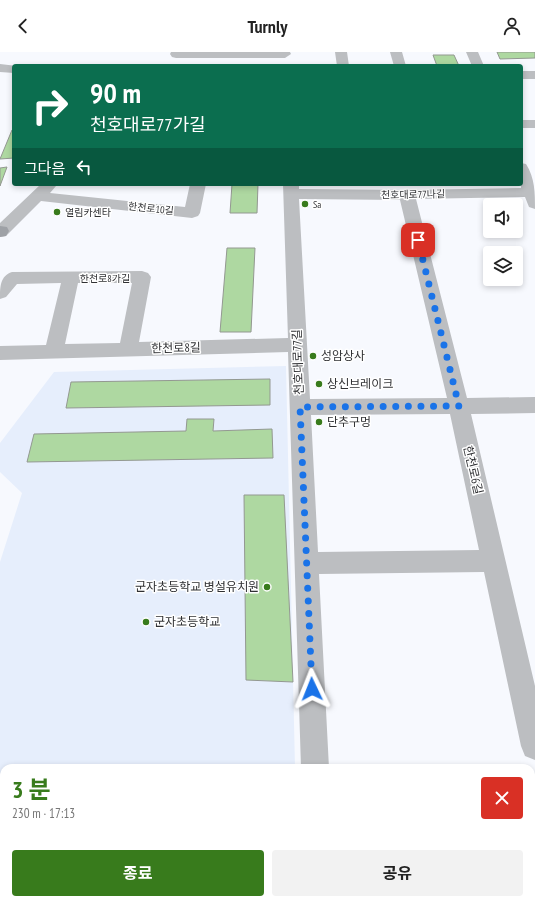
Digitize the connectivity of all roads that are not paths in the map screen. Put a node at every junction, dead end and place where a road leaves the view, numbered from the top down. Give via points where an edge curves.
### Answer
1 (341, 52) edge
2 (396, 52) edge
3 (472, 52) edge
4 (249, 53) edge
5 (175, 55) edge
6 (285, 57) edge
7 (213, 60) edge
8 (253, 64) edge
9 (343, 64) edge
10 (399, 64) edge
11 (477, 64) edge
12 (0, 68) edge
13 (12, 69) edge
14 (523, 75) edge
15 (535, 75) edge
16 (523, 124) edge
17 (535, 124) edge
18 (523, 172) edge
19 (48, 186) edge
20 (198, 186) edge
21 (291, 189) edge
22 (407, 195) junction
23 (38, 196) junction
24 (533, 196) edge
25 (0, 232) edge
26 (71, 278) junction
27 (0, 293) edge
28 (298, 345) junction
29 (128, 350) junction
30 (54, 351) junction
31 (0, 353) edge
32 (535, 405) edge
33 (459, 406) junction
34 (300, 407) junction
35 (494, 562) junction
36 (307, 563) junction
37 (535, 746) edge
38 (315, 764) edge

1 - 9 street
2 - 10 street
3 - 11 street
4 - 6 street
4 - 7 street
4 - 8 street via 253,57
5 - 7 street
12 - 13 street
14 - 15 street
16 - 17 street
18 - 24 street
19 - 23 street
20 - 23 street, 한천로10길 via 192,213
21 - 22 street, 천호대로77나길
21 - 28 street, 천호대로77길
22 - 24 street, 천호대로77나길
22 - 33 street, 한천로6길
23 - 25 street
26 - 27 street, 한천로8가길 via 12,278
26 - 29 street, 한천로8가길 via 142,278
26 - 30 street
28 - 29 street, 한천로8길
28 - 34 street, 천호대로77길
29 - 30 street, 한천로8길
30 - 31 street, 한천로8길
32 - 33 street
33 - 34 street
33 - 35 street, 한천로6길
34 - 36 street, 천호대로77길
35 - 36 street
35 - 37 street, 한천로6길
36 - 38 street, 천호대로77길

